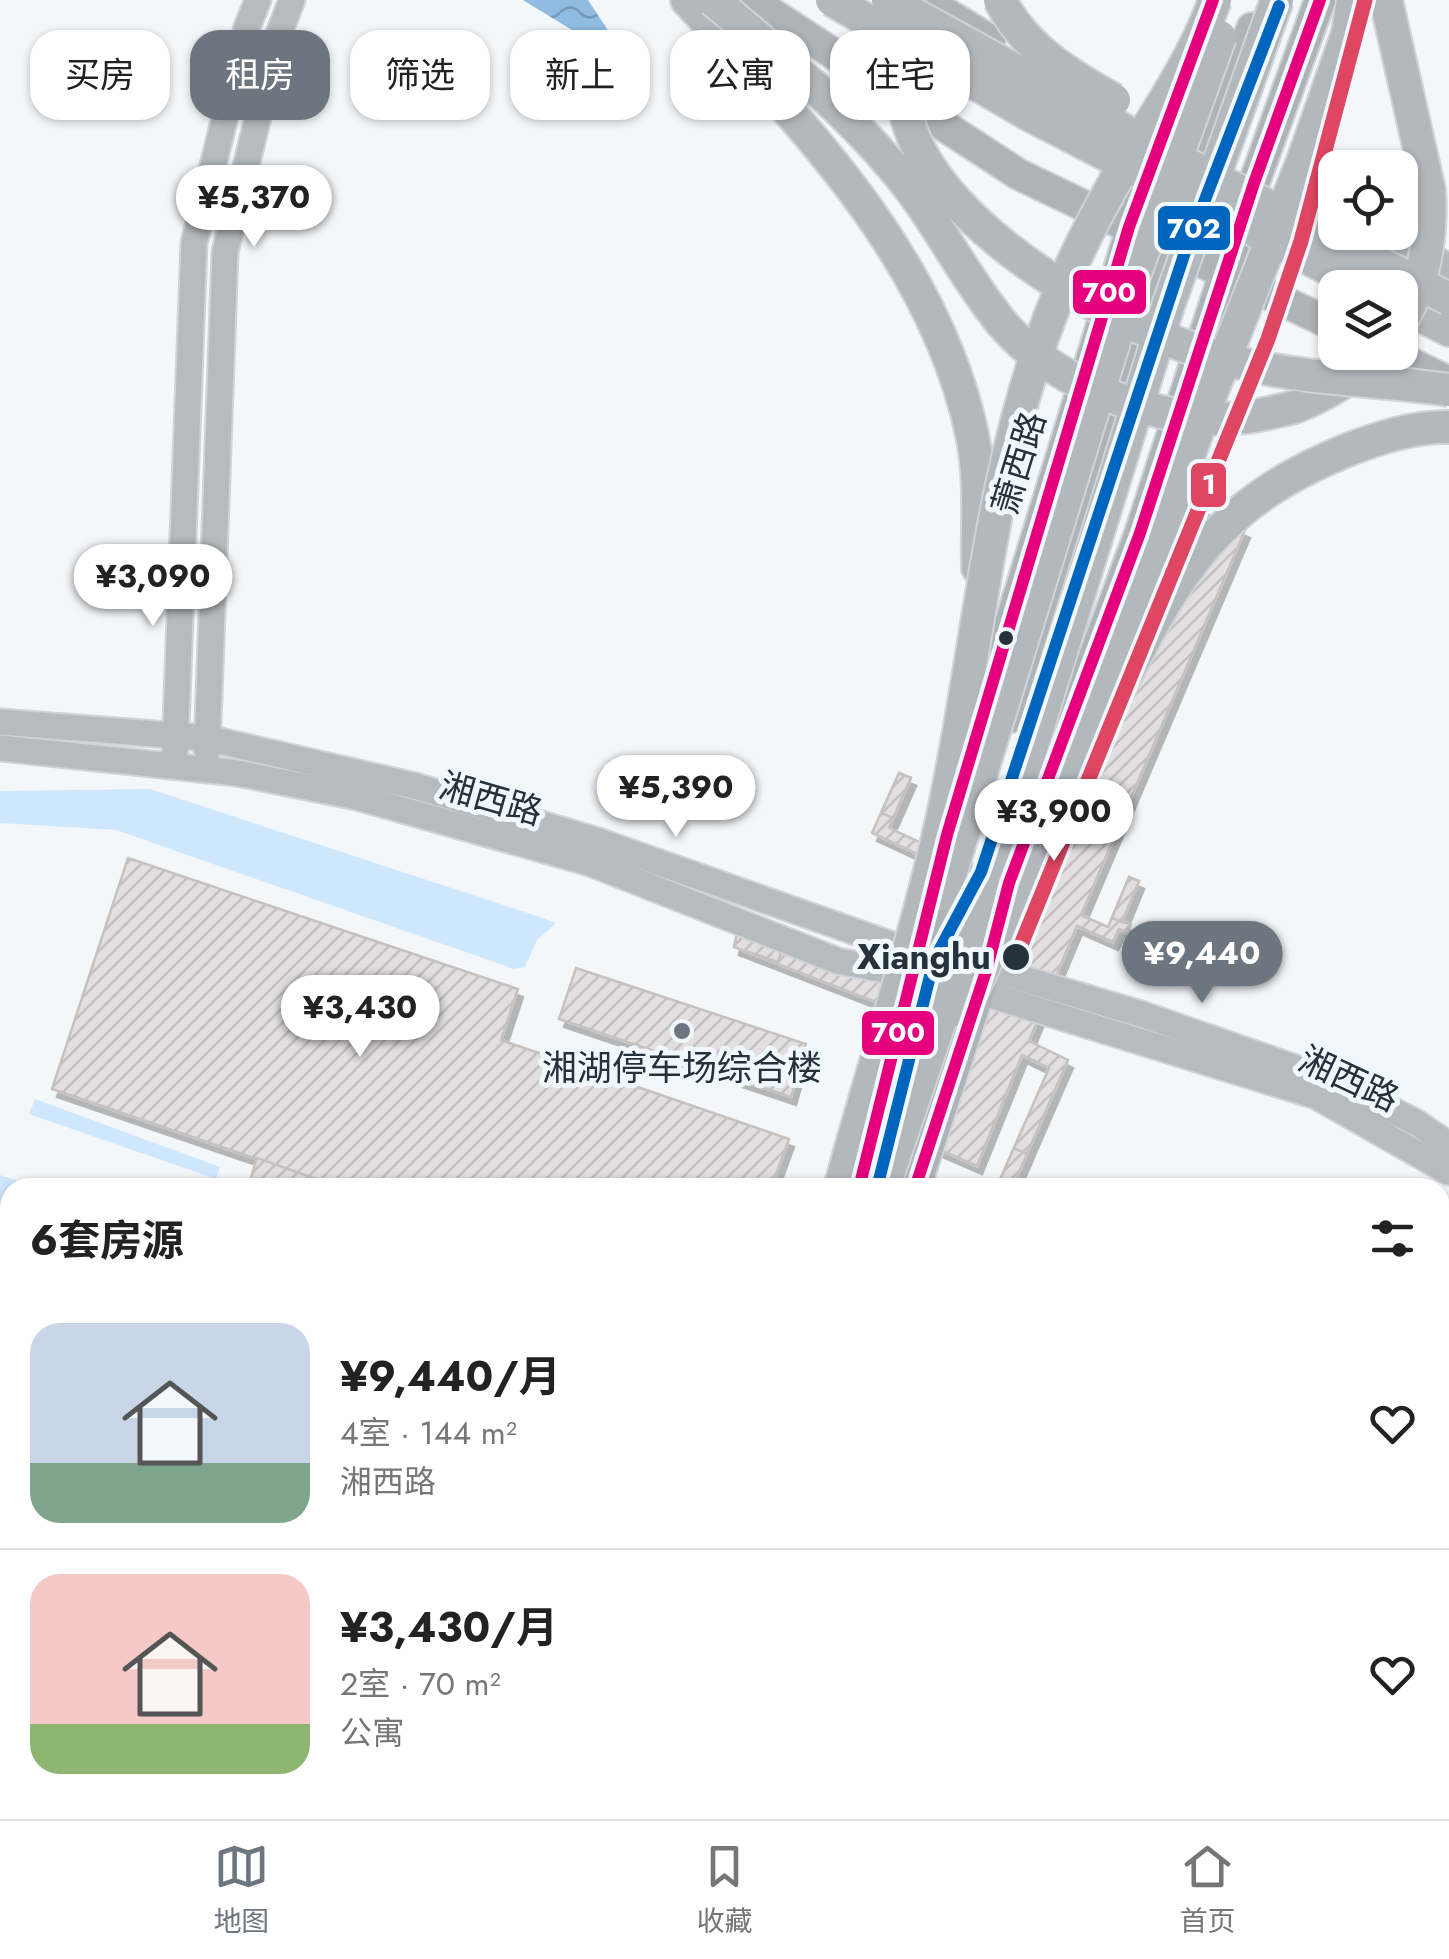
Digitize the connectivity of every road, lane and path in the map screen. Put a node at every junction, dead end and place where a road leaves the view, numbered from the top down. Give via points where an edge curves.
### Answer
1 (258, 0) edge
2 (292, 0) edge
3 (687, 0) edge
4 (713, 0) edge
5 (751, 0) edge
6 (832, 0) edge
7 (888, 0) edge
8 (905, 0) edge
9 (924, 0) edge
10 (1000, 0) edge
11 (1214, 0) edge
12 (1235, 0) edge
13 (1263, 0) edge
14 (1277, 0) edge
15 (1320, 0) edge
16 (1354, 0) edge
17 (1386, 0) edge
18 (1409, 109) junction
19 (1161, 134) junction
20 (1200, 156) junction
21 (1254, 183) junction
22 (1449, 184) edge
23 (1318, 206) edge
24 (1318, 215) edge
25 (1129, 227) junction
26 (1169, 246) junction
27 (1388, 250) edge
28 (1408, 250) edge
29 (1331, 270) edge
30 (1449, 270) edge
31 (1225, 272) junction
32 (1449, 281) edge
33 (1418, 284) edge
34 (1449, 299) edge
35 (1418, 314) edge
36 (1318, 318) edge
37 (1449, 330) edge
38 (1418, 369) edge
39 (1361, 370) edge
40 (1449, 386) edge
41 (1449, 427) edge
42 (1086, 502) junction
43 (1022, 586) junction
44 (978, 615) junction
45 (0, 722) edge
46 (176, 734) junction
47 (206, 738) junction
48 (0, 748) edge
49 (175, 766) junction
50 (1079, 769) junction
51 (208, 770) junction
52 (915, 966) junction
53 (951, 973) junction
54 (982, 980) junction
55 (906, 1116) junction
56 (1449, 1145) edge
57 (1449, 1172) edge
58 (846, 1178) edge
59 (847, 1178) edge
60 (862, 1178) edge
61 (887, 1178) edge
62 (887, 1178) edge
63 (918, 1178) edge

1 - 46 street via 194,243
2 - 47 street via 226,252
3 - 44 highway, bridge via 826,152 914,281 973,441
4 - 39 highway, bridge via 862,132 920,200 1004,326 1062,370 1133,402 1218,419 1294,407
5 - 25 main road via 1018,174
6 - 29 highway, bridge via 1028,114
7 - 34 highway, bridge
8 - 40 highway, bridge via 898,72 913,136 946,188 988,232 1035,267 1152,332 1241,364
9 - 19 main road
10 - 23 highway, bridge via 1022,35 1079,80
11 - 19 main road, 萧西路
11 - 44 highway, bridge via 1185,67 1112,186 1043,334 1006,456
12 - 59 highway, bridge via 1141,257 917,982
13 - 20 main road
14 - 55 highway, bridge via 1168,306 1012,810
15 - 21 main road
16 - 50 highway, bridge via 1329,92 1205,409
17 - 18 highway
18 - 22 highway
18 - 33 highway, bridge via 1430,213
19 - 20 main road
19 - 25 main road, 萧西路
20 - 21 main road
20 - 26 main road
21 - 24 main road
21 - 31 main road
25 - 26 main road
25 - 43 main road, 萧西路
26 - 31 main road
26 - 42 main road, bridge
27 - 32 main road
28 - 30 highway
31 - 36 main road
31 - 54 main road, bridge via 1134,550 1008,883
35 - 37 highway
38 - 40 main road
41 - 50 highway, bridge via 1376,438 1308,466 1268,488 1211,536 1162,602
42 - 43 main road
42 - 52 main road via 964,867
43 - 52 main road, 萧西路
44 - 58 highway, bridge via 929,878
45 - 46 street, 湘西路
46 - 47 street, 湘西路
46 - 49 street
47 - 51 street
47 - 52 street, 湘西路 via 414,786 584,837
48 - 49 street, 湘西路
49 - 51 street, 湘西路
50 - 55 highway, bridge
51 - 52 street, 湘西路 via 357,797 590,863 838,961
52 - 53 street, 湘西路
52 - 60 main road
53 - 54 street, 湘西路
53 - 62 main road
54 - 56 street, 湘西路 via 1141,1014 1336,1082
54 - 57 street, 湘西路 via 1316,1096
54 - 63 main road
55 - 61 highway, bridge

